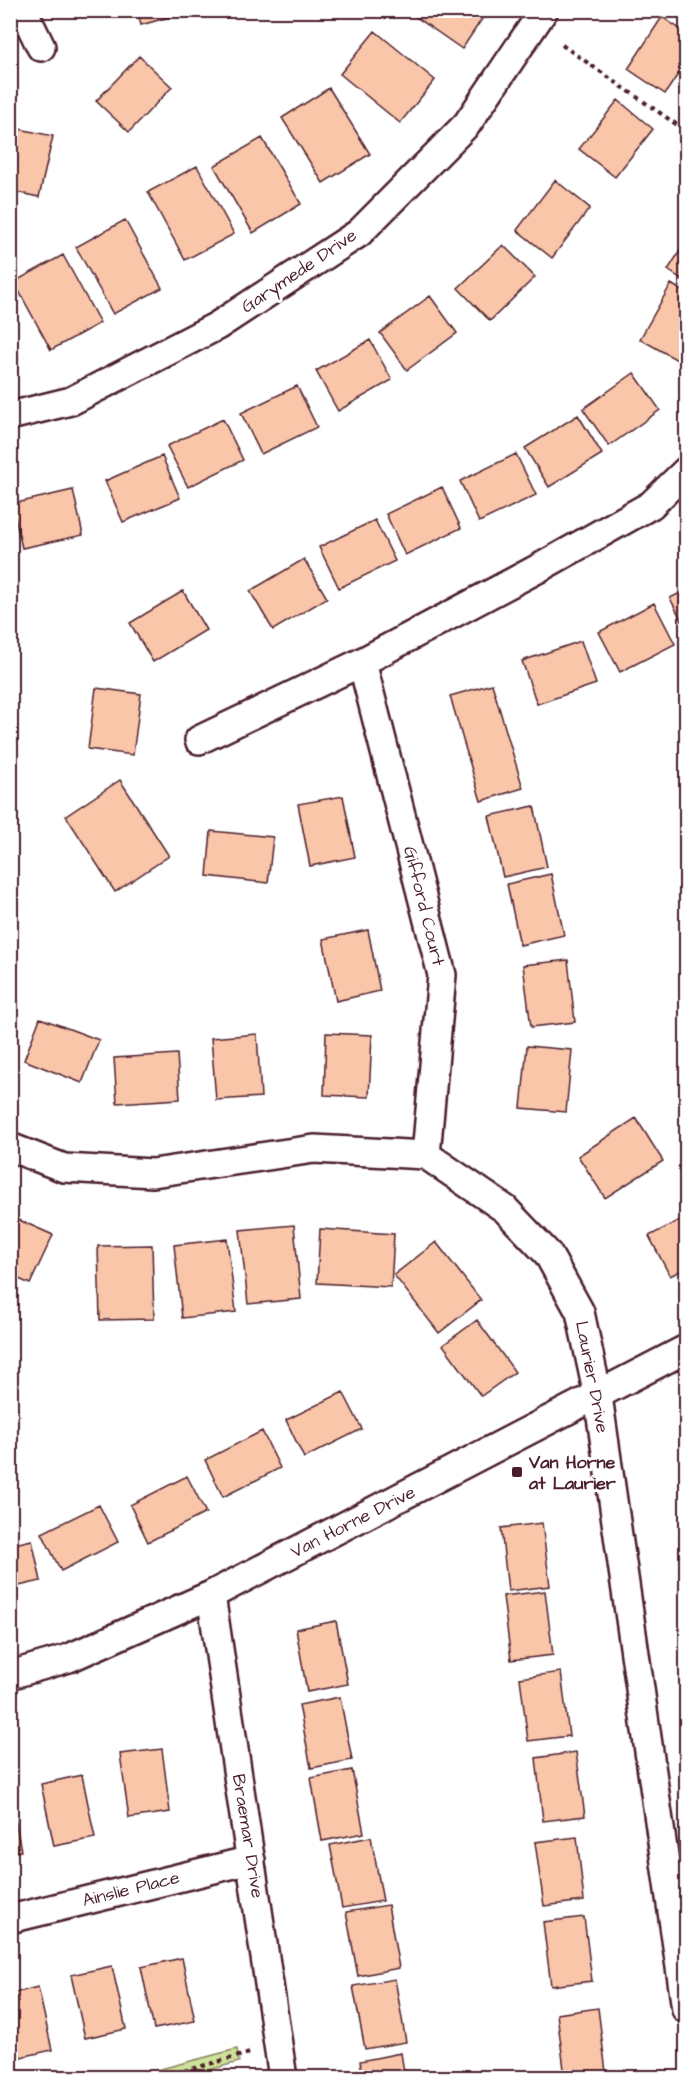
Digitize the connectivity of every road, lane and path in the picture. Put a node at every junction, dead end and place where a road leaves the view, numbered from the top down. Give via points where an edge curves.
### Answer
1 (23, 10) edge
2 (544, 10) edge
3 (562, 45) dead end
4 (41, 47) dead end
5 (687, 131) edge
6 (10, 416) edge
7 (687, 471) edge
8 (363, 662) junction
9 (199, 740) dead end
10 (10, 1147) edge
11 (426, 1155) junction
12 (687, 1349) edge
13 (598, 1396) junction
14 (211, 1595) junction
15 (10, 1675) edge
16 (251, 1860) junction
17 (10, 1919) edge
18 (687, 2009) edge
19 (279, 2045) junction
20 (158, 2078) edge
21 (283, 2078) edge

1 - 4 street
2 - 6 street, Garymede Drive via 467,124 359,233 217,326 71,401
3 - 5 path
7 - 8 street via 651,505
8 - 9 street
8 - 11 street, Gifford Court via 442,975
10 - 11 street via 64,1168 153,1173 314,1149
11 - 13 street, Laurier Drive via 505,1209 548,1254 580,1312
12 - 13 street, Van Horne Drive
13 - 14 street, Van Horne Drive
13 - 18 street, Laurier Drive
14 - 15 street, Van Horne Drive via 69,1658
14 - 16 street, Braemar Drive
16 - 17 street, Ainslie Place
16 - 19 street, Braemar Drive
19 - 20 path
19 - 21 street, Braemar Drive

